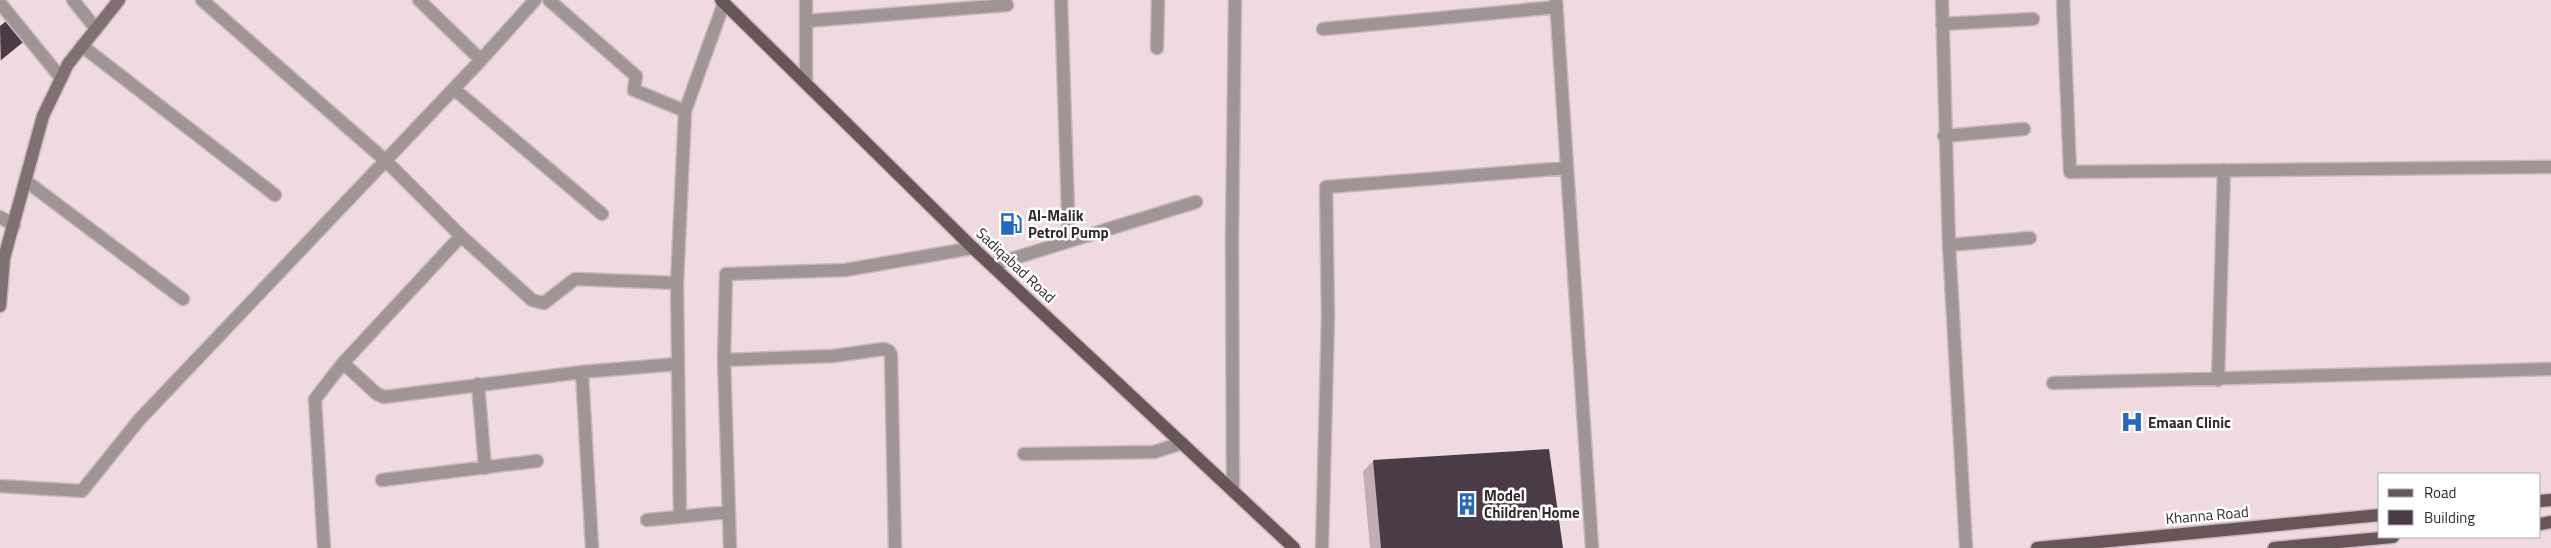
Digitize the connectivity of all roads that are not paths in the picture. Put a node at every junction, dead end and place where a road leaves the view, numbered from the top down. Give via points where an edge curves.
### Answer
1 (73, 0) edge
2 (119, 0) edge
3 (202, 0) edge
4 (419, 0) edge
5 (535, 0) edge
6 (549, 0) edge
7 (806, 0) edge
8 (1061, 0) edge
9 (1158, 0) edge
10 (1235, 0) edge
11 (1942, 0) edge
12 (2063, 0) edge
13 (723, 2) edge
14 (0, 3) edge
15 (1557, 4) edge
16 (1007, 5) dead end
17 (4, 18) edge
18 (2033, 19) dead end
19 (806, 22) junction
20 (1942, 24) junction
21 (96, 29) junction
22 (1323, 29) dead end
23 (82, 46) junction
24 (1157, 48) dead end
25 (482, 60) junction
26 (60, 78) junction
27 (806, 83) junction
28 (454, 89) junction
29 (685, 111) junction
30 (2024, 129) dead end
31 (1944, 136) junction
32 (385, 160) junction
33 (2551, 167) edge
34 (1567, 168) junction
35 (2224, 170) junction
36 (26, 181) junction
37 (276, 195) dead end
38 (1196, 202) dead end
39 (602, 214) dead end
40 (0, 217) edge
41 (14, 225) junction
42 (461, 236) junction
43 (2030, 238) dead end
44 (1070, 241) junction
45 (1949, 244) junction
46 (973, 248) junction
47 (992, 265) junction
48 (677, 283) junction
49 (183, 299) dead end
50 (0, 306) edge
51 (724, 360) junction
52 (343, 362) junction
53 (676, 364) junction
54 (2551, 369) edge
55 (582, 372) junction
56 (2218, 380) junction
57 (2053, 383) dead end
58 (478, 384) junction
59 (1182, 443) junction
60 (1024, 454) dead end
61 (537, 461) dead end
62 (485, 468) junction
63 (382, 480) dead end
64 (0, 486) edge
65 (1233, 490) junction
66 (729, 512) junction
67 (680, 516) junction
68 (2378, 516) edge
69 (647, 520) dead end
70 (2382, 538) edge
71 (324, 548) edge
72 (592, 548) edge
73 (730, 548) edge
74 (895, 548) edge
75 (1294, 548) edge
76 (1322, 548) edge
77 (1592, 548) edge
78 (1966, 548) edge
79 (2037, 548) edge
80 (2274, 548) edge

1 - 21 street
2 - 21 street
3 - 32 street
4 - 25 street
5 - 25 street
6 - 29 street via 636,76 634,90
7 - 19 street
8 - 44 street
9 - 24 street
10 - 65 street
11 - 20 street
12 - 35 street via 2070,172
13 - 27 main road, Sadiqabad Road
13 - 29 street
14 - 17 street
15 - 22 street
15 - 34 street
16 - 19 street
17 - 26 street
18 - 20 street
19 - 27 street
20 - 31 street
21 - 23 street
23 - 26 street
23 - 37 street
25 - 28 street
26 - 36 street via 43,116
27 - 46 main road, Sadiqabad Road
28 - 32 street
28 - 39 street
29 - 48 street
30 - 31 street
31 - 45 street
32 - 42 street
32 - 64 street via 140,420 82,491
33 - 35 street
34 - 76 street via 1326,187 1328,317
34 - 77 street
35 - 56 street
36 - 41 street
36 - 49 street
38 - 44 street
40 - 41 street
41 - 50 street via 4,258
42 - 48 street via 532,300 544,303 575,279
42 - 52 street
43 - 45 street
44 - 47 street
45 - 78 street
46 - 47 main road, Sadiqabad Road
46 - 51 street via 845,270 726,274
47 - 59 main road, Sadiqabad Road
48 - 53 street
51 - 66 street
51 - 74 street via 889,351
52 - 58 street via 384,397
52 - 71 street via 315,399
53 - 55 street
53 - 67 street
54 - 56 street
55 - 58 street
55 - 72 street
56 - 57 street
58 - 62 street
59 - 60 street via 1154,452
59 - 65 main road, Sadiqabad Road
61 - 62 street
62 - 63 street
65 - 75 main road, Sadiqabad Road
66 - 67 street
66 - 73 street
67 - 69 street
68 - 79 main road, Khanna Road
70 - 80 main road

